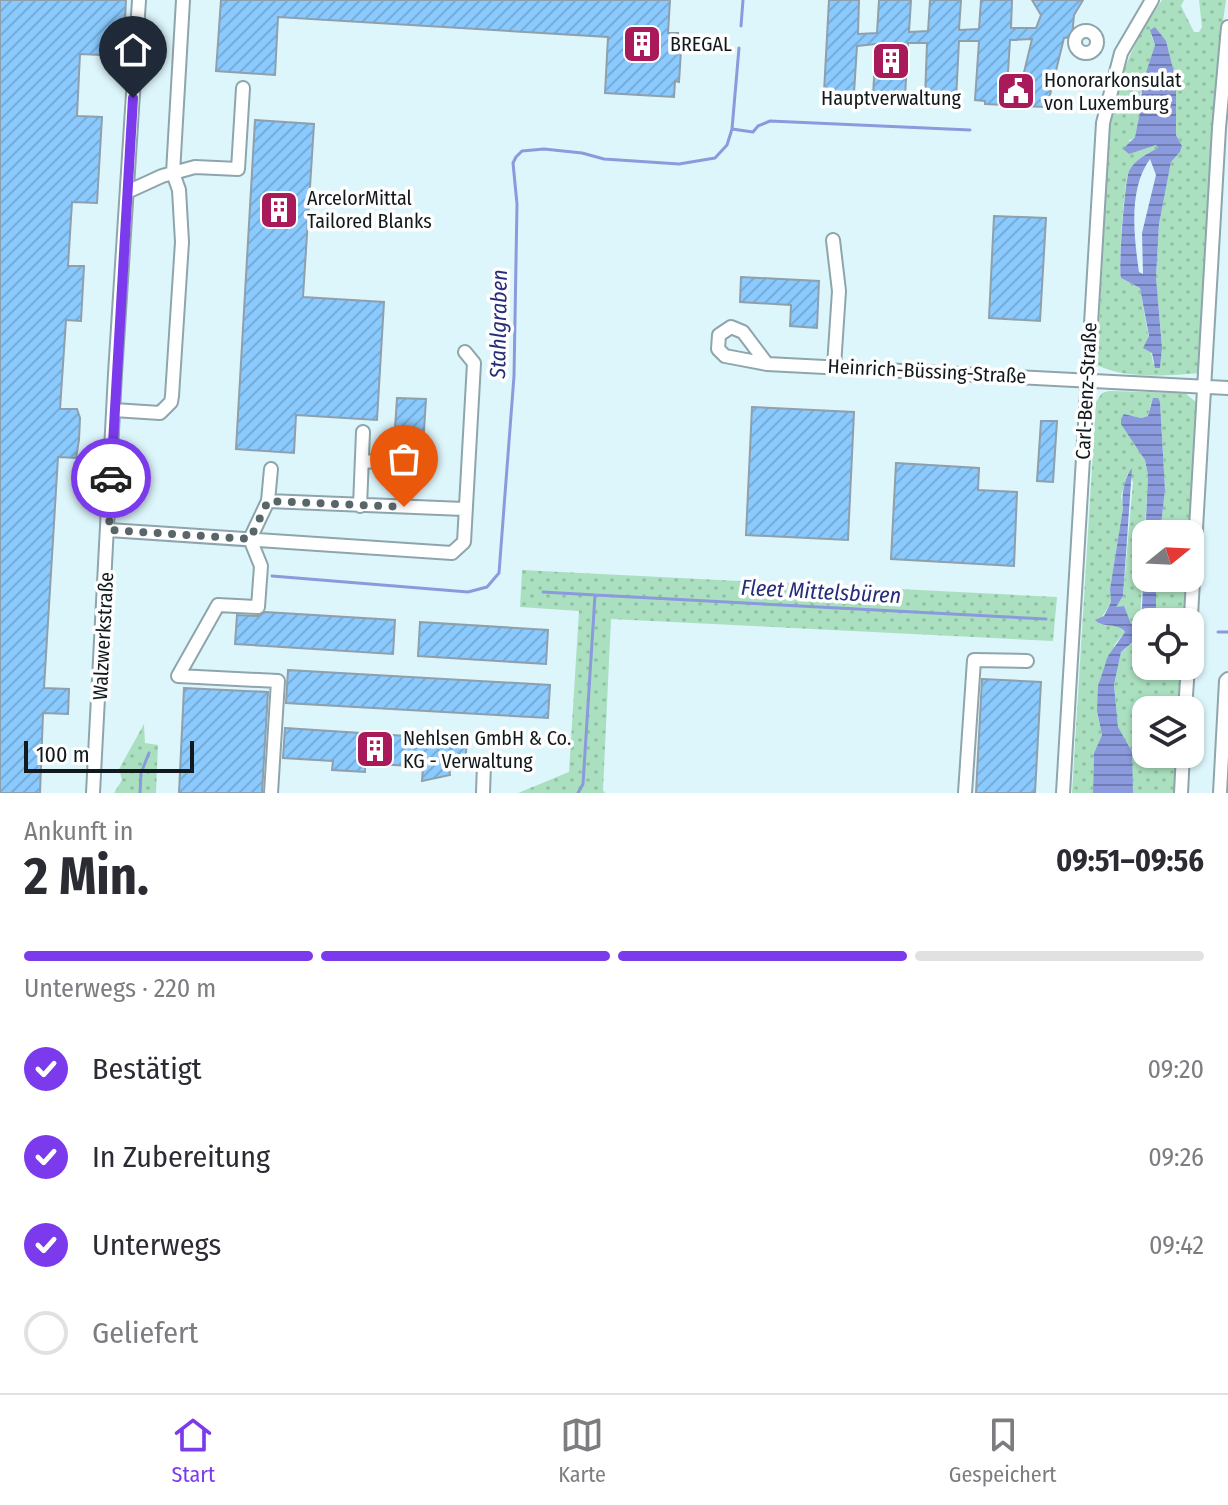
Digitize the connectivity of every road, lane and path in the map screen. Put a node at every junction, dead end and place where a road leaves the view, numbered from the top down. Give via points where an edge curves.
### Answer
1 (139, 0) edge
2 (183, 0) edge
3 (1152, 0) edge
4 (1228, 27) edge
5 (1097, 44) dead end
6 (1121, 53) junction
7 (243, 88) dead end
8 (1224, 103) edge
9 (173, 173) junction
10 (127, 192) junction
11 (833, 240) dead end
12 (465, 352) dead end
13 (767, 364) dead end
14 (834, 366) junction
15 (1086, 379) junction
16 (1205, 387) junction
17 (1228, 388) edge
18 (114, 410) junction
19 (363, 432) dead end
20 (362, 461) junction
21 (401, 463) dead end
22 (271, 469) dead end
23 (268, 501) junction
24 (360, 506) junction
25 (464, 509) junction
26 (109, 530) junction
27 (250, 539) junction
28 (1192, 608) edge
29 (1027, 661) dead end
30 (1228, 679) edge
31 (467, 762) dead end
32 (1182, 768) edge
33 (93, 793) edge
34 (271, 793) edge
35 (483, 793) edge
36 (965, 793) edge
37 (1063, 793) edge
38 (1181, 793) edge
39 (1220, 793) edge

1 - 10 street, Walzwerkstraße
2 - 9 street
3 - 6 street, Carl-Benz-Straße
4 - 8 street
5 - 6 street
6 - 15 street, Carl-Benz-Straße via 1103,123
7 - 9 street via 238,169 195,167
8 - 16 street
9 - 10 street
9 - 18 street via 182,242 171,402 160,413
10 - 18 street, Walzwerkstraße
11 - 14 street via 839,291
12 - 25 street via 474,373
13 - 14 street, Heinrich-Büssing-Straße
14 - 15 street, Heinrich-Büssing-Straße
15 - 16 street, Heinrich-Büssing-Straße
15 - 37 street, Carl-Benz-Straße
16 - 17 street, Heinrich-Büssing-Straße
16 - 28 street
18 - 26 street, Walzwerkstraße
19 - 20 street
20 - 21 street
20 - 24 street
22 - 23 street
23 - 24 street
23 - 27 street
24 - 25 street
25 - 27 street via 464,542 452,553
26 - 27 street
26 - 33 street, Walzwerkstraße
27 - 34 street via 261,566 258,607 218,605 178,676 278,681
29 - 36 street via 974,660
30 - 39 street
31 - 35 street via 484,764
32 - 38 street

